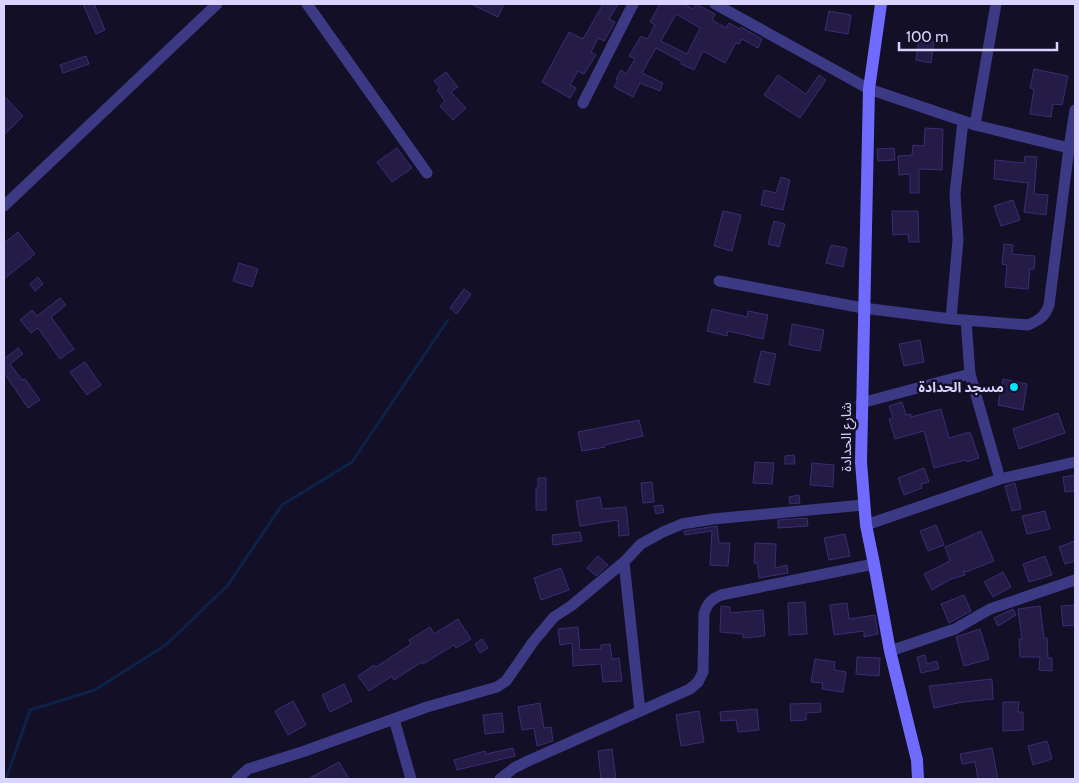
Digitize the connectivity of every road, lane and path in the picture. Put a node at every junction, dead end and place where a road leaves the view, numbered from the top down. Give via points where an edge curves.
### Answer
1 (216, 4) edge
2 (307, 4) edge
3 (633, 4) edge
4 (715, 4) edge
5 (881, 4) edge
6 (996, 4) edge
7 (869, 89) junction
8 (583, 103) dead end
9 (1075, 110) edge
10 (963, 121) junction
11 (974, 125) junction
12 (1068, 148) junction
13 (427, 173) dead end
14 (4, 206) edge
15 (720, 281) dead end
16 (863, 308) junction
17 (951, 319) junction
18 (966, 320) junction
19 (970, 374) junction
20 (861, 403) junction
21 (1075, 462) edge
22 (1000, 480) junction
23 (863, 505) junction
24 (866, 525) junction
25 (624, 562) junction
26 (874, 564) junction
27 (1075, 580) edge
28 (890, 651) junction
29 (640, 711) junction
30 (394, 719) junction
31 (237, 779) edge
32 (411, 779) edge
33 (500, 779) edge
34 (918, 779) edge

1 - 14 street
2 - 13 street
3 - 8 street
4 - 7 street
5 - 7 street, شارع الحدادة
6 - 11 street
7 - 10 street
7 - 16 street, شارع الحدادة
9 - 12 street
10 - 11 street
10 - 17 street via 956,185 958,240
11 - 12 street
12 - 18 street via 1046,315 1028,325
15 - 16 street
16 - 17 street
16 - 20 street, شارع الحدادة
17 - 18 street
18 - 19 street
19 - 20 street
19 - 22 street
20 - 23 street, شارع الحدادة
21 - 22 street
22 - 24 street
23 - 24 street, شارع الحدادة
23 - 25 street via 682,524 641,544
24 - 26 street, شارع الحدادة
25 - 29 street
25 - 30 street via 554,617 506,681 497,688
26 - 28 street, شارع الحدادة
26 - 29 street via 713,598 704,614 703,672 698,682 690,689
27 - 28 street via 990,609 956,629
28 - 34 street, شارع الحدادة via 917,760
29 - 33 street via 528,761
30 - 31 street via 248,770
30 - 32 street

